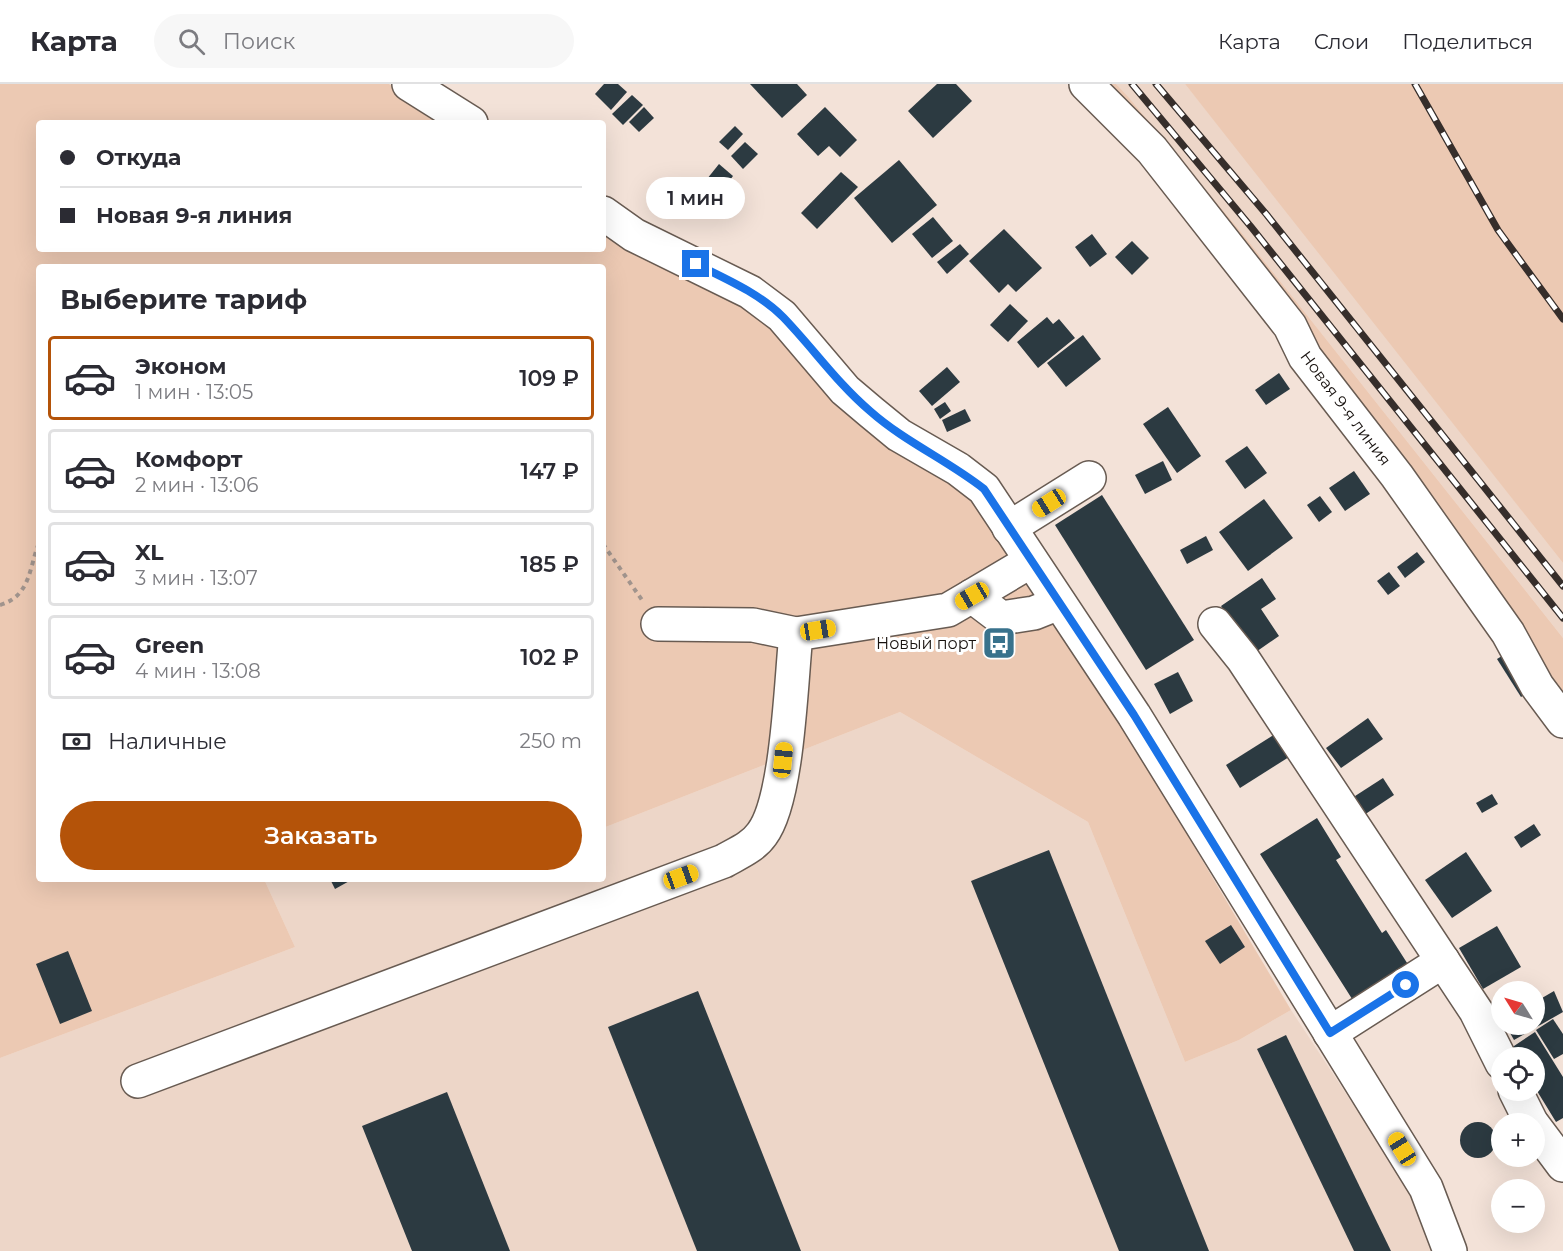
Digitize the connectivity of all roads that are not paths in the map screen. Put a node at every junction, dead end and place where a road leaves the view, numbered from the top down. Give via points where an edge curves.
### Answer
1 (409, 84) edge
2 (1086, 84) edge
3 (466, 120) edge
4 (606, 215) edge
5 (1089, 478) dead end
6 (1009, 528) junction
7 (1031, 561) junction
8 (972, 596) junction
9 (1059, 603) junction
10 (658, 624) road end
11 (1215, 624) dead end
12 (796, 634) junction
13 (1563, 721) edge
14 (1443, 961) junction
15 (1330, 1033) junction
16 (1494, 1047) edge
17 (138, 1081) dead end
18 (1545, 1141) edge
19 (1563, 1165) edge
20 (1450, 1251) edge

1 - 3 street
2 - 13 street, Новая 9-я линия via 1152,150 1290,326 1305,357 1397,476 1508,633 1537,686
4 - 6 street via 634,235 750,292 782,316 853,397 899,435 984,489
5 - 6 street
6 - 7 street
7 - 8 street
7 - 9 street
8 - 9 street via 1000,618 1034,613
8 - 12 street via 948,610
9 - 15 street via 1134,715
10 - 12 street via 753,625
11 - 14 street via 1243,659
12 - 17 street via 781,781 772,816 749,847 724,861
14 - 15 street
14 - 16 street
15 - 20 street via 1426,1188
18 - 19 street

